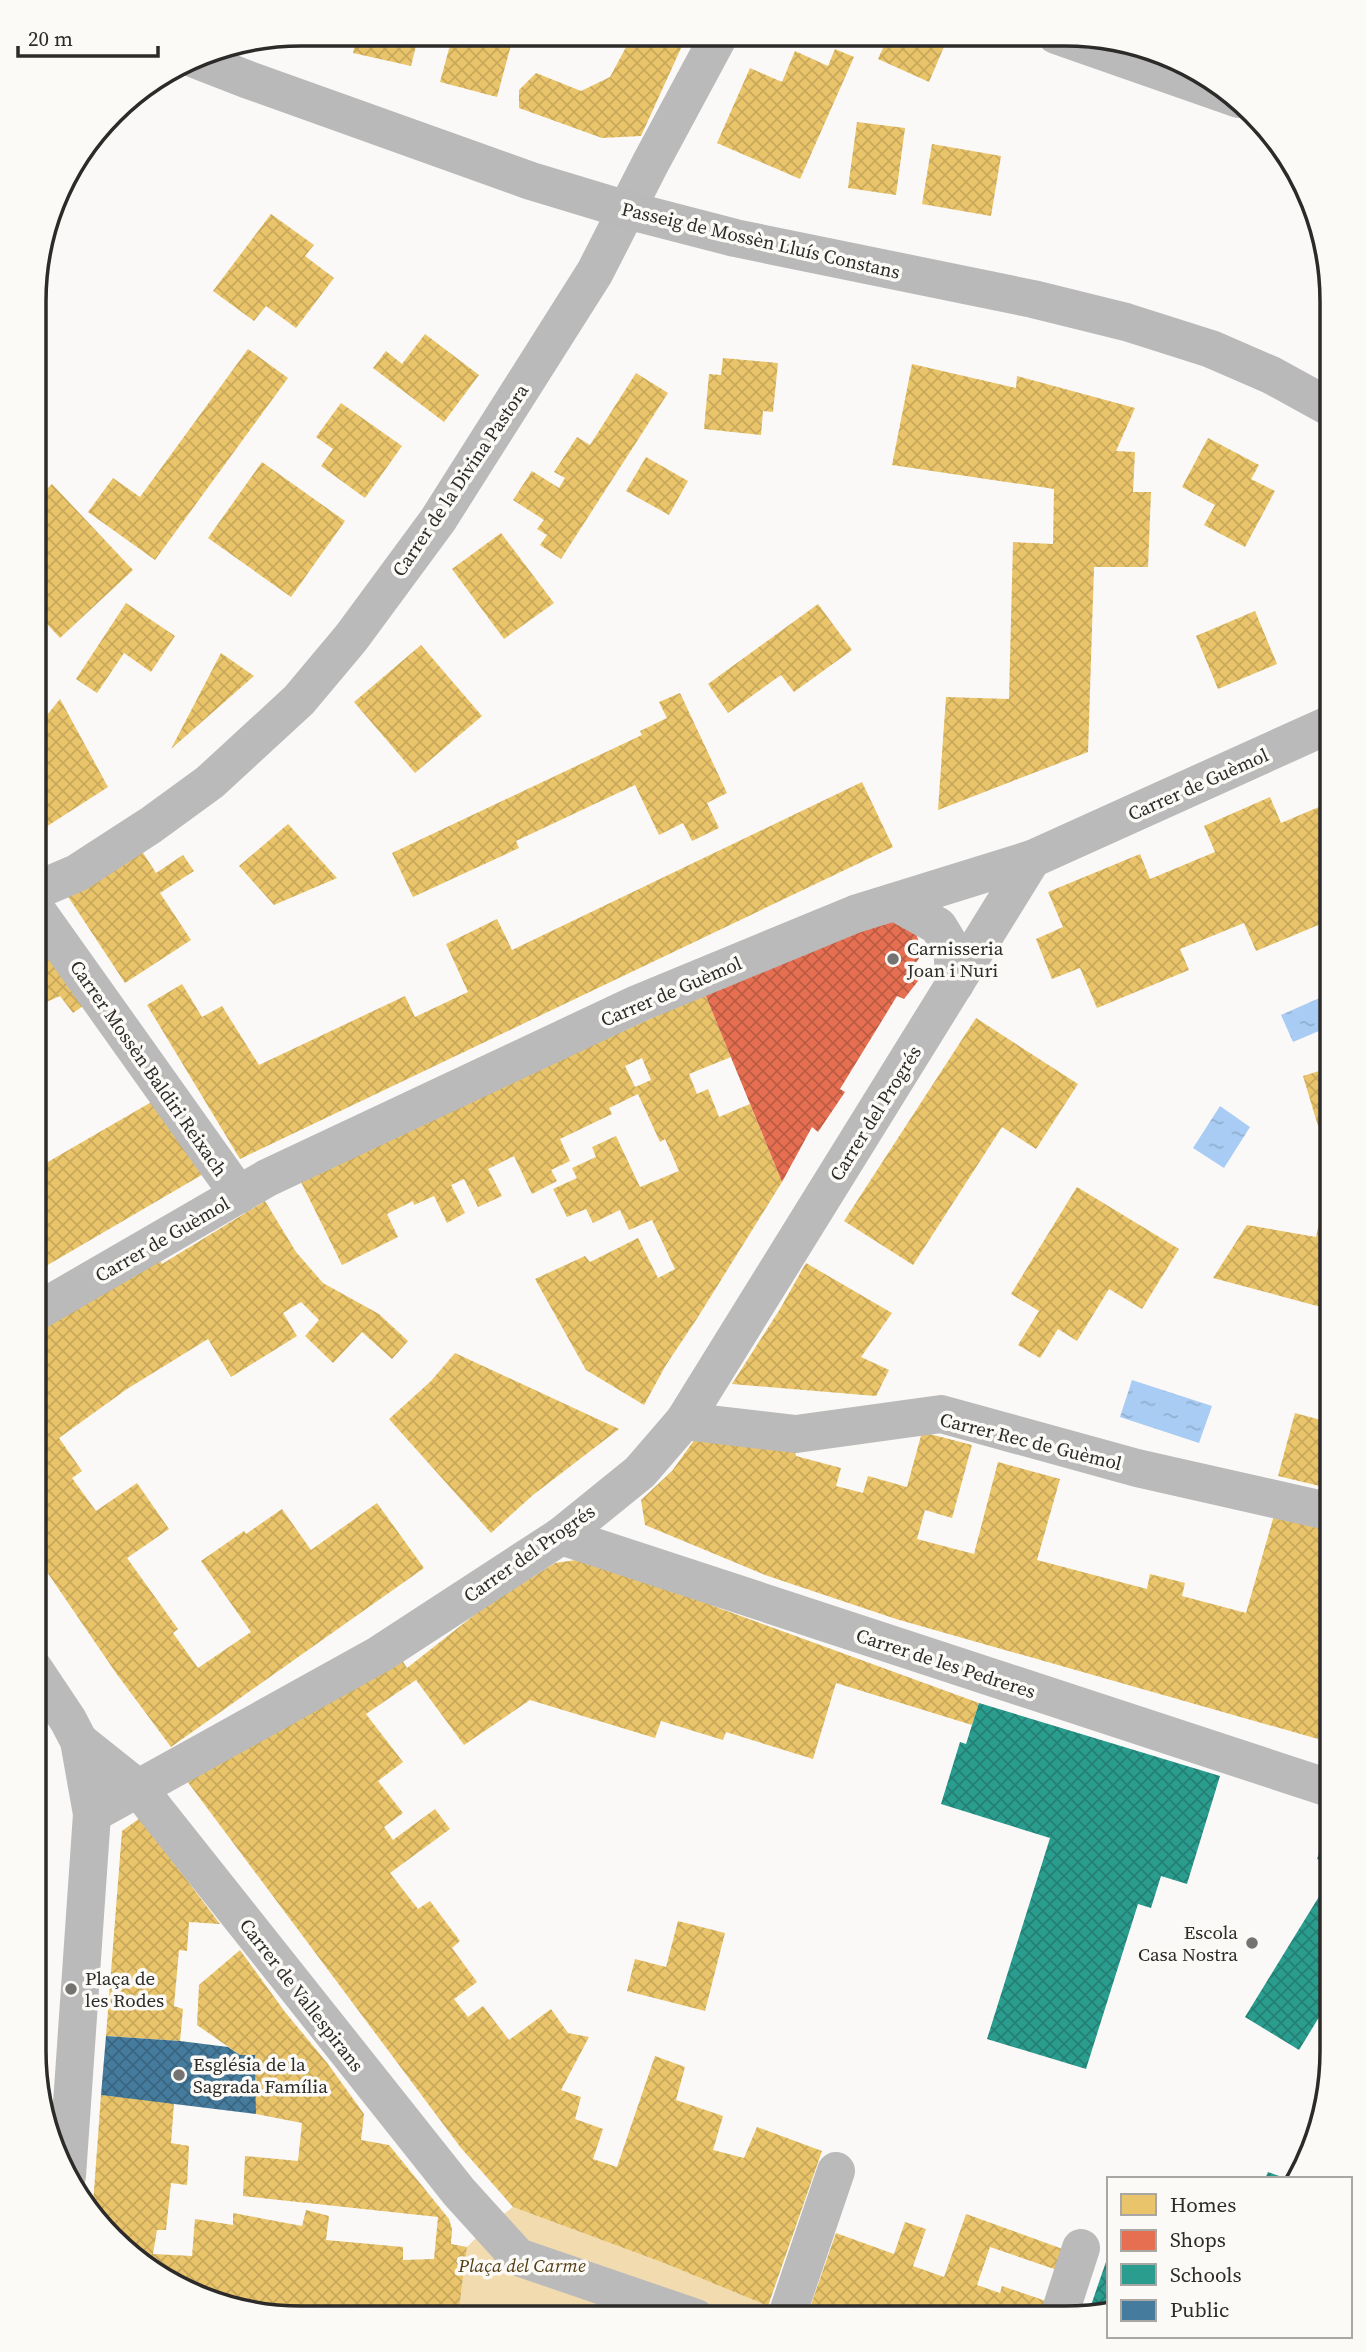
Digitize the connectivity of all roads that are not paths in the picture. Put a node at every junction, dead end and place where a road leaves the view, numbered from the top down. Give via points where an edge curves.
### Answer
1 (714, 46) edge
2 (1087, 47) edge
3 (207, 64) edge
4 (1207, 88) edge
5 (627, 210) junction
6 (1321, 402) edge
7 (1321, 728) edge
8 (1032, 859) junction
9 (46, 886) edge
10 (895, 902) junction
11 (46, 923) edge
12 (955, 984) junction
13 (239, 1195) junction
14 (46, 1306) edge
15 (684, 1421) junction
16 (1321, 1510) edge
17 (561, 1536) junction
18 (46, 1687) edge
19 (79, 1741) junction
20 (1321, 1778) edge
21 (138, 1788) junction
22 (92, 1814) junction
23 (68, 2156) edge
24 (836, 2171) dead end
25 (1082, 2248) dead end
26 (661, 2306) edge
27 (790, 2306) edge
28 (1062, 2306) edge

1 - 5 street, Carrer de la Divina Pastora
2 - 4 street
3 - 5 main road, Passeig de Mossèn Lluís Constans via 531,181
5 - 6 main road, Passeig de Mossèn Lluís Constans via 735,238 1126,322 1211,349
5 - 9 street, Carrer de la Divina Pastora via 595,272 438,520 299,700 210,782 76,873
7 - 8 street, Carrer de Guèmol
8 - 10 street, Carrer de Guèmol
8 - 12 street, Carrer del Progrés
10 - 12 street via 938,926 952,949
10 - 13 street, Carrer de Guèmol via 636,1004
11 - 13 street, Carrer Mossèn Baldiri Reixach
12 - 15 street, Carrer del Progrés
13 - 14 street, Carrer de Guèmol
15 - 16 street, Carrer Rec de Guèmol via 796,1434 941,1414 1137,1468
15 - 17 street, Carrer del Progrés via 640,1472
17 - 20 street, Carrer de les Pedreres
17 - 21 street, Carrer del Progrés via 380,1654
18 - 19 street, Carrer de Vallespirans
19 - 21 street, Carrer de Vallespirans
19 - 22 street, Carrer de Vallespirans
21 - 22 street, Carrer del Progrés
21 - 26 street, Carrer de Vallespirans via 458,2192 518,2257
22 - 23 street
24 - 27 street
25 - 28 street

